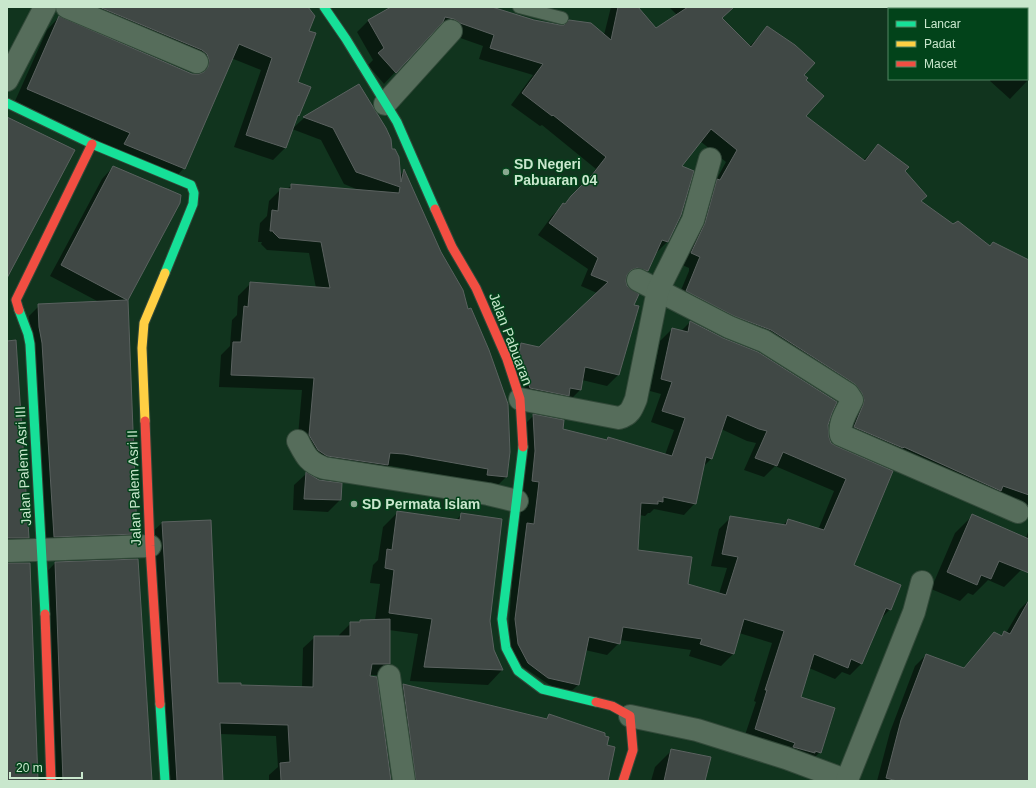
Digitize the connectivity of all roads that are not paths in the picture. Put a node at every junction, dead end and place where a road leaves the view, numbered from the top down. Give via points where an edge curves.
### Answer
1 (45, 7) edge
2 (67, 7) edge
3 (519, 7) edge
4 (327, 8) edge
5 (562, 18) dead end
6 (451, 31) dead end
7 (197, 62) dead end
8 (7, 80) edge
9 (7, 103) edge
10 (385, 104) junction
11 (92, 144) junction
12 (710, 159) dead end
13 (638, 280) dead end
14 (658, 290) junction
15 (12, 300) edge
16 (520, 399) junction
17 (298, 441) dead end
18 (517, 501) junction
19 (1018, 512) dead end
20 (150, 546) junction
21 (42, 549) junction
22 (7, 550) edge
23 (922, 582) dead end
24 (389, 676) dead end
25 (630, 716) junction
26 (51, 781) edge
27 (165, 781) edge
28 (404, 781) edge
29 (623, 781) edge
30 (848, 781) edge

1 - 8 street
2 - 7 street
3 - 5 lane
4 - 10 street, Jalan Pabuaran
6 - 10 street
9 - 11 street
10 - 16 street, Jalan Pabuaran via 397,122 452,247 476,288 507,359
11 - 15 street, Jalan Palem Asri III
11 - 20 street, Jalan Palem Asri II via 191,185 194,194 193,204 144,323 142,348
12 - 14 street via 693,220
13 - 14 street
14 - 16 street via 636,399 627,415 619,418
14 - 19 street via 729,327 764,341 848,394 852,400 841,423 841,435
15 - 21 street, Jalan Palem Asri III via 30,344
16 - 18 street, Jalan Pabuaran via 523,452
17 - 18 street via 308,460 324,468 488,494
18 - 25 street, Jalan Pabuaran via 502,618 506,648 518,671 542,689 612,706
20 - 21 street
20 - 27 street, Jalan Palem Asri II
21 - 22 street
21 - 26 street, Jalan Palem Asri III
23 - 30 street via 914,612
24 - 28 street
25 - 29 street via 633,750
25 - 30 street via 697,730

